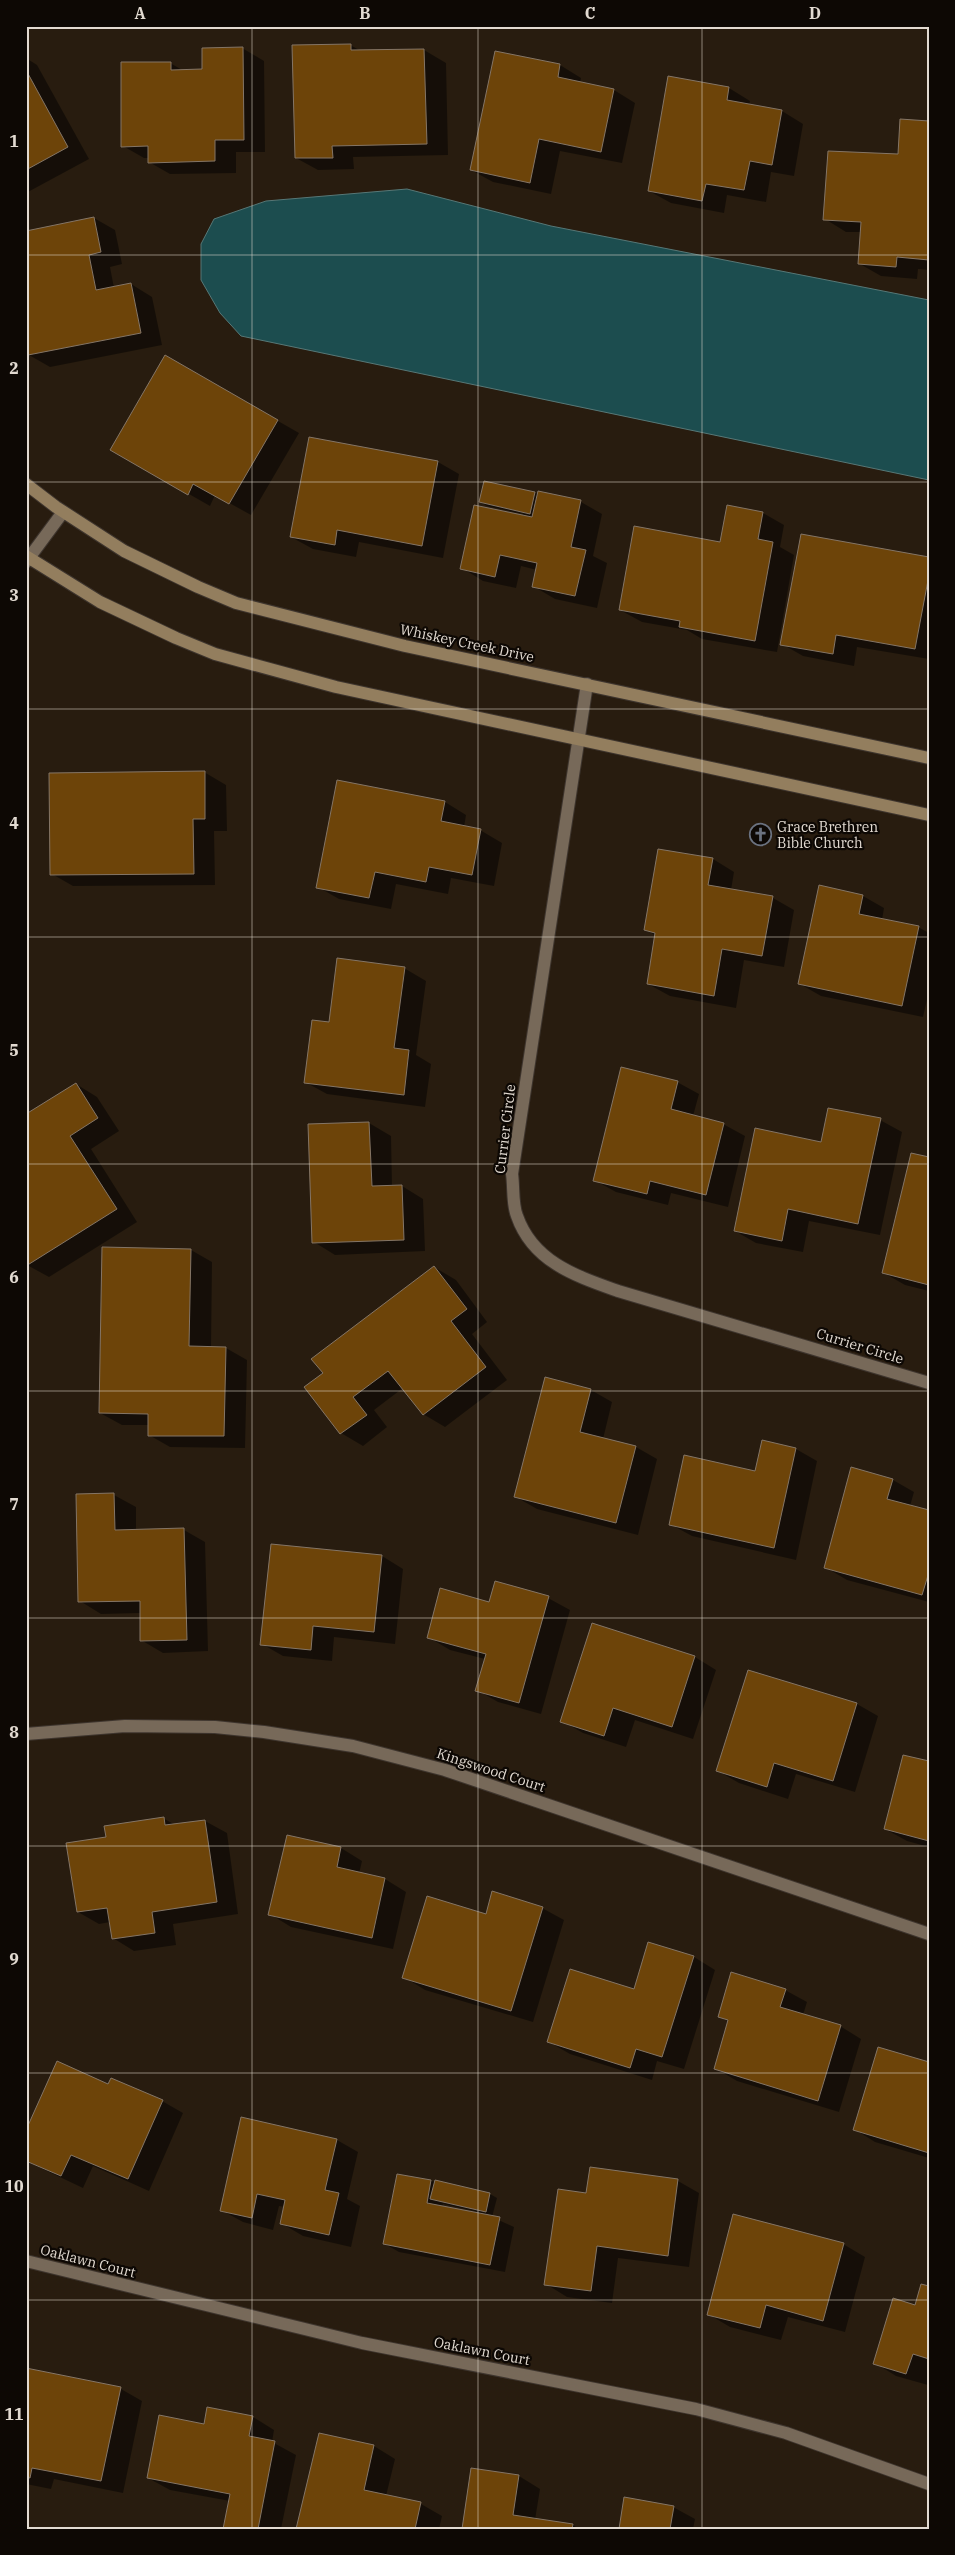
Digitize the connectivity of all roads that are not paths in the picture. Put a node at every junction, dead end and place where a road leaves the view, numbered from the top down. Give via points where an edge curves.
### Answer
1 (26, 484) edge
2 (63, 512) junction
3 (27, 559) edge
4 (587, 684) junction
5 (578, 739) junction
6 (929, 758) edge
7 (929, 816) edge
8 (929, 1383) edge
9 (26, 1734) edge
10 (929, 1934) edge
11 (26, 2261) edge
12 (929, 2484) edge

1 - 2 street, Whiskey Creek Drive
2 - 3 street
2 - 4 street, Whiskey Creek Drive via 124,551 236,603 406,646
3 - 5 street via 100,602 214,654 336,687
4 - 5 street, Currier Circle
4 - 6 street, Whiskey Creek Drive
5 - 7 street
5 - 8 street, Currier Circle via 512,1174 516,1216 538,1252 574,1276
9 - 10 street, Kingswood Court via 125,1726 214,1727 353,1746 446,1770
11 - 12 street, Oaklawn Court via 362,2343 696,2409 786,2433

